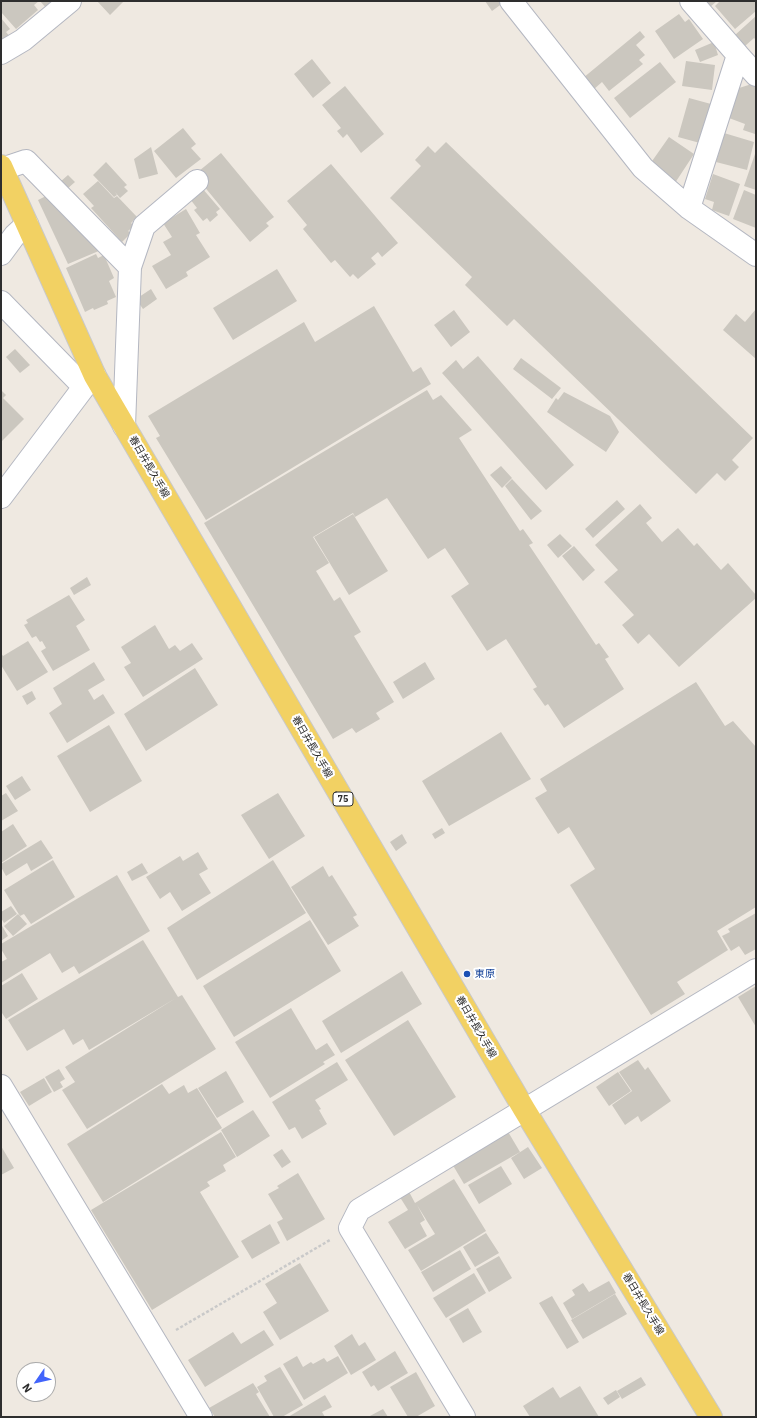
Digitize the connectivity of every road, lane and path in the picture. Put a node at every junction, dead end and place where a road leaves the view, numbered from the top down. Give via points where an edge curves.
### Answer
1 (70, 1) edge
2 (511, 1) edge
3 (691, 1) edge
4 (1, 53) edge
5 (738, 55) junction
6 (756, 75) edge
7 (2, 168) edge
8 (197, 181) dead end
9 (689, 208) junction
10 (27, 224) junction
11 (1, 254) edge
12 (756, 255) edge
13 (130, 267) junction
14 (1, 302) edge
15 (90, 382) junction
16 (124, 426) junction
17 (1, 497) edge
18 (756, 970) edge
19 (1, 1086) edge
20 (524, 1109) junction
21 (350, 1228) junction
22 (156, 1341) junction
23 (202, 1417) edge
24 (464, 1417) edge
25 (711, 1417) edge

1 - 4 street via 23,40
2 - 9 street via 643,168
3 - 5 street
5 - 6 street
5 - 9 street
7 - 10 main road, 春日井長久手線 / 75
7 - 13 street via 26,161
8 - 13 street via 144,226
9 - 12 street
10 - 11 street via 15,234
10 - 15 main road, 春日井長久手線 / 75
13 - 16 street
14 - 15 street
15 - 16 main road, 春日井長久手線 / 75
15 - 17 street
16 - 20 main road, 春日井長久手線 / 75
18 - 20 street
19 - 22 street
20 - 21 street via 359,1210
20 - 25 main road, 春日井長久手線 / 75
21 - 22 path
21 - 24 street
22 - 23 street

